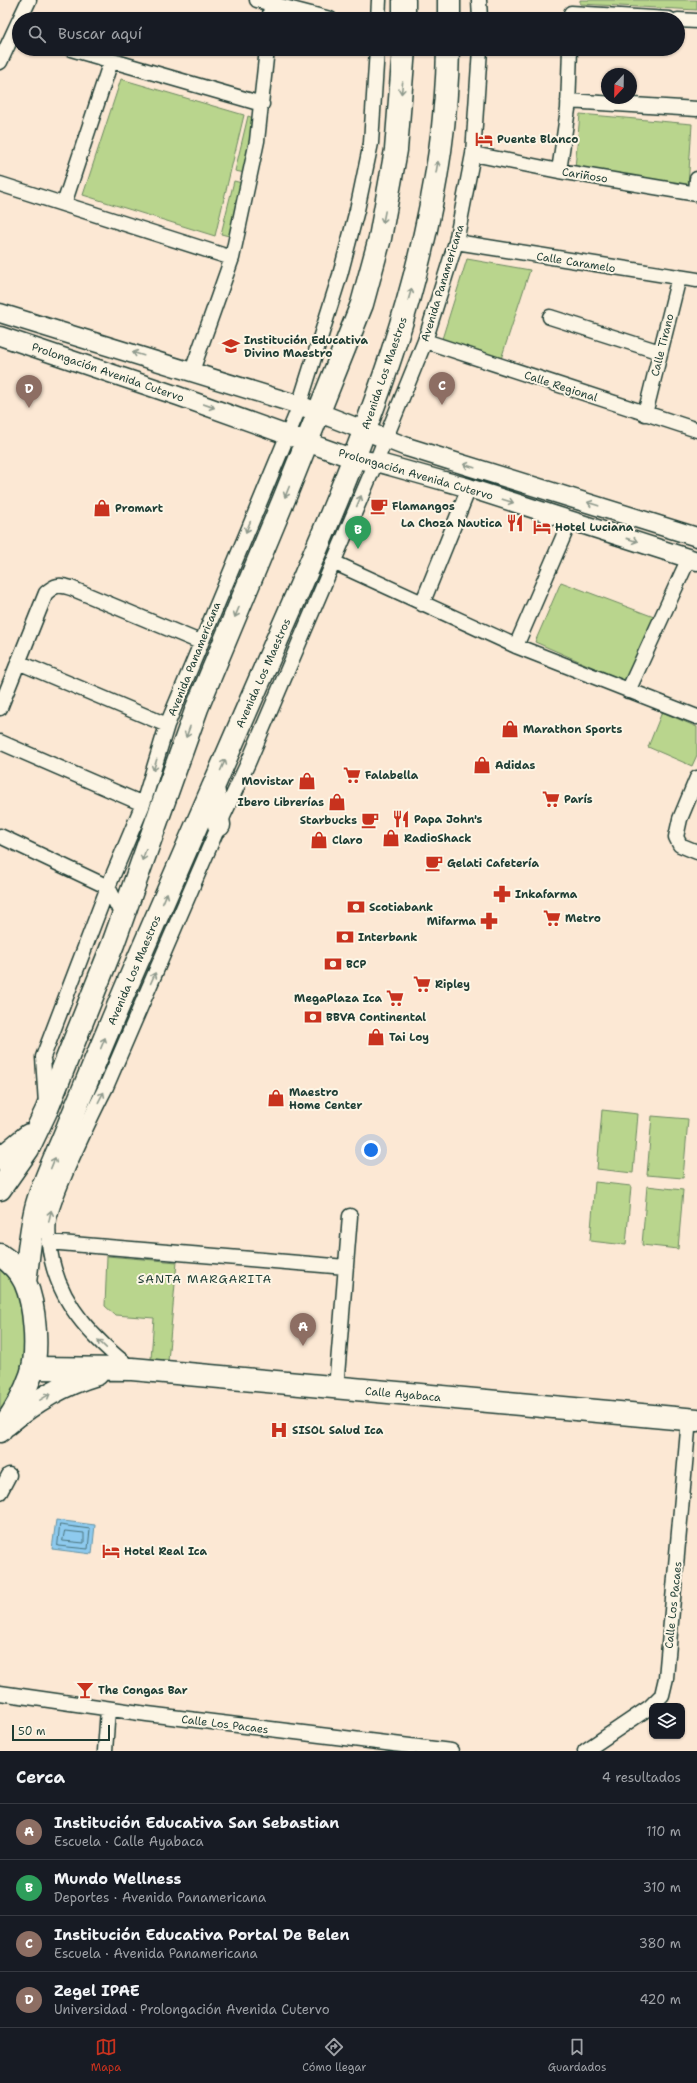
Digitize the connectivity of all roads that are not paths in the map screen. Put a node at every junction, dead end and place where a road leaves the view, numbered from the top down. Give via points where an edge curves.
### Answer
1 (29, 0) edge
2 (257, 0) edge
3 (379, 0) edge
4 (404, 0) edge
5 (448, 0) edge
6 (479, 0) edge
7 (271, 2) edge
8 (571, 11) edge
9 (24, 12) edge
10 (270, 12) edge
11 (306, 12) edge
12 (378, 12) edge
13 (404, 12) edge
14 (449, 12) edge
15 (480, 12) edge
16 (583, 12) edge
17 (685, 20) edge
18 (697, 21) edge
19 (12, 38) edge
20 (94, 56) edge
21 (266, 56) edge
22 (377, 56) edge
23 (403, 56) edge
24 (448, 56) edge
25 (480, 56) edge
26 (570, 56) edge
27 (111, 61) junction
28 (0, 62) edge
29 (568, 101) junction
30 (262, 104) junction
31 (697, 109) edge
32 (473, 154) junction
33 (559, 171) junction
34 (697, 179) edge
35 (0, 184) edge
36 (696, 194) edge
37 (64, 204) junction
38 (456, 242) junction
39 (232, 258) junction
40 (679, 277) junction
41 (697, 280) edge
42 (0, 313) edge
43 (550, 317) dead end
44 (0, 336) edge
45 (425, 341) junction
46 (660, 352) junction
47 (175, 366) junction
48 (192, 371) junction
49 (172, 394) junction
50 (309, 408) junction
51 (646, 414) junction
52 (364, 429) junction
53 (697, 430) edge
54 (298, 438) junction
55 (386, 438) junction
56 (354, 459) junction
57 (373, 470) junction
58 (469, 488) junction
59 (570, 521) junction
60 (697, 538) edge
61 (693, 559) edge
62 (333, 562) junction
63 (422, 604) junction
64 (200, 642) junction
65 (516, 646) junction
66 (18, 662) junction
67 (628, 691) junction
68 (0, 708) edge
69 (697, 717) edge
70 (167, 725) junction
71 (0, 742) edge
72 (697, 778) edge
73 (213, 787) junction
74 (143, 804) junction
75 (219, 825) junction
76 (0, 836) edge
77 (697, 852) edge
78 (108, 887) junction
79 (123, 917) junction
80 (47, 1109) junction
81 (75, 1130) junction
82 (0, 1159) edge
83 (0, 1189) edge
84 (350, 1216) dead end
85 (48, 1242) junction
86 (0, 1256) edge
87 (346, 1268) junction
88 (25, 1282) junction
89 (33, 1368) junction
90 (132, 1369) junction
91 (109, 1370) junction
92 (336, 1388) junction
93 (693, 1420) edge
94 (1, 1429) edge
95 (9, 1475) dead end
96 (0, 1492) edge
97 (690, 1497) edge
98 (0, 1693) edge
99 (108, 1709) junction
100 (105, 1751) edge
101 (451, 1751) edge
102 (585, 1751) edge

1 - 9 street
2 - 7 street
3 - 12 street
4 - 13 main road
5 - 14 main road
6 - 15 street
7 - 10 street
7 - 11 street
8 - 16 street
17 - 18 street
19 - 28 street
20 - 27 street
21 - 30 street
22 - 50 street via 371,143
23 -> 50 main road via 396,150 378,245 362,304
52 -> 24 main road, Avenida Los Maestros via 398,337 424,236 442,136
25 - 32 street, Avenida Panamericana
26 - 29 street
27 - 30 street
27 - 37 street
29 - 31 street
29 - 33 street
30 - 39 street via 257,142
32 - 33 street, Cariñoso
32 - 38 street, Avenida Panamericana
33 - 36 street, Cariñoso
34 - 36 street
35 - 37 street
37 - 39 street
38 - 40 street, Calle Caramelo
38 - 45 street, Avenida Panamericana
39 - 48 street
40 - 41 street, Calle Caramelo
40 - 46 street, Calle Tirano
47 -> 42 street, Prolongación Avenida Cutervo
43 - 46 street
44 - 49 street, Prolongación Avenida Cutervo
45 - 51 street, Calle Regional
45 - 55 street, Avenida Panamericana
46 - 51 street, Calle Tirano
47 - 48 street, Prolongación Avenida Cutervo
47 - 49 street via 166,373 162,384
48 - 49 street via 186,392
48 - 50 street, Prolongación Avenida Cutervo
49 -> 54 street, Prolongación Avenida Cutervo
50 - 52 street, Prolongación Avenida Cutervo
50 - 54 main road
51 - 53 street, Calle Regional
52 - 55 street, Prolongación Avenida Cutervo
52 - 56 main road, Avenida Los Maestros
54 - 56 street, Prolongación Avenida Cutervo
54 -> 64 street, Avenida Panamericana
54 -> 79 main road via 197,708
55 - 57 street, Avenida Panamericana
60 -> 55 street, Prolongación Avenida Cutervo via 407,447
56 - 57 street, Prolongación Avenida Cutervo
73 -> 56 main road, Avenida Los Maestros
57 - 58 street, Prolongación Avenida Cutervo
62 -> 57 street, Avenida Panamericana
58 -> 59 street, Prolongación Avenida Cutervo
58 - 63 street
59 -> 61 street, Prolongación Avenida Cutervo
59 - 65 street
61 - 67 street
62 - 63 street
62 - 75 street, Avenida Panamericana
63 - 65 street
64 - 66 street via 60,584 53,586 46,593
64 - 70 street, Avenida Panamericana
65 - 67 street
66 - 68 street
66 - 70 street
67 - 69 street
70 -> 74 street, Avenida Panamericana
71 - 74 street
72 - 77 street via 680,819 676,837 680,845
73 - 75 main road
81 -> 73 main road, Avenida Los Maestros via 115,1013
74 - 78 street, Avenida Panamericana
81 -> 75 street, Avenida Panamericana via 106,1087
76 - 78 street
78 - 79 street
78 - 80 street, Avenida Panamericana via 43,1057
79 - 80 main road
80 - 82 main road via 32,1131
80 - 83 main road via 28,1148
85 -> 81 street, Avenida Panamericana via 49,1220
88 -> 81 main road, Avenida Los Maestros via 30,1237 38,1200
84 - 87 street
85 - 87 street
90 -> 85 street, Avenida Panamericana via 101,1342 75,1314 60,1286
86 - 88 main road via 14,1266
87 - 92 street
88 - 89 main road via 36,1336
89 - 91 main road, Calle Ayabaca
89 - 94 main road via 21,1398
90 - 91 main road, Calle Ayabaca
90 - 92 main road, Calle Ayabaca
94 -> 91 main road, Calle Ayabaca via 23,1410 74,1381
92 - 93 main road, Calle Ayabaca
93 - 97 street, Calle Los Pacaes
95 - 96 street
97 - 102 street, Calle Los Pacaes via 662,1695
98 - 99 street, Calle Los Pacaes
99 - 100 street
99 - 101 street, Calle Los Pacaes

